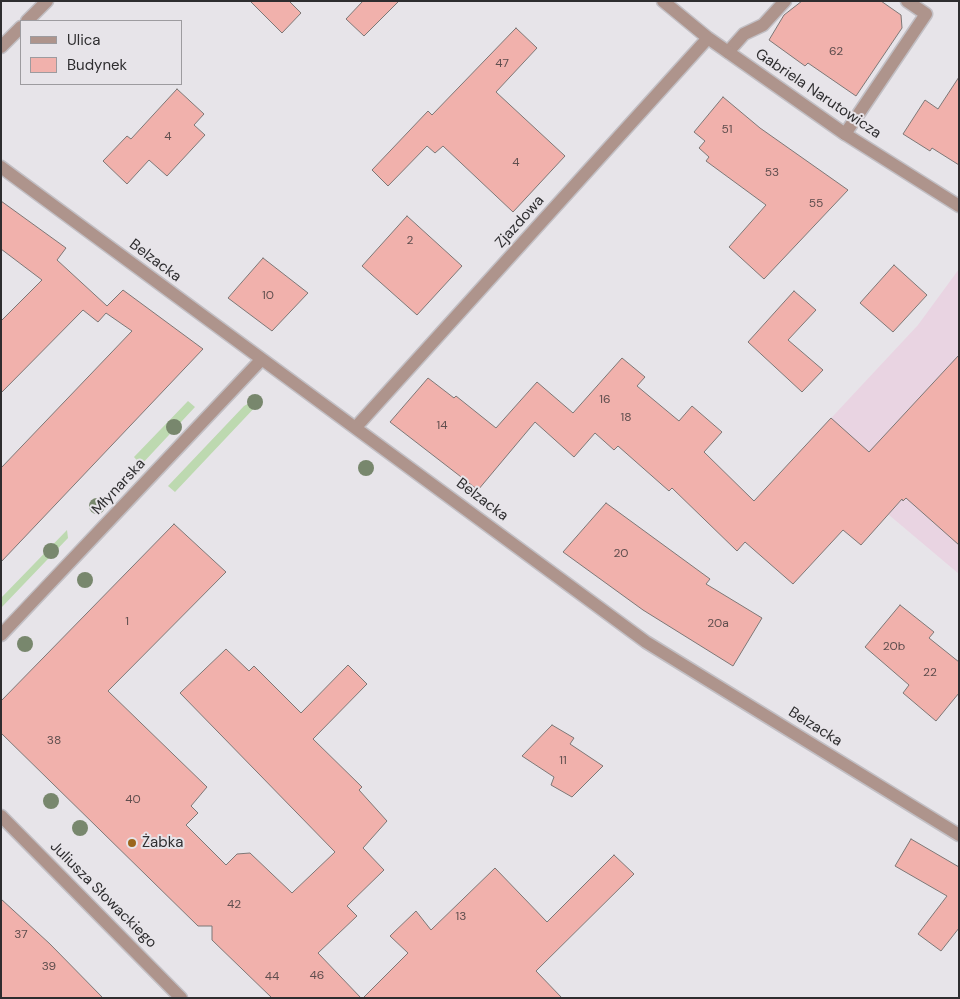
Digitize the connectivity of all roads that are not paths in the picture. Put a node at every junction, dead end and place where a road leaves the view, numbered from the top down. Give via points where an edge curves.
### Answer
1 (47, 1) edge
2 (663, 1) edge
3 (785, 1) edge
4 (907, 1) edge
5 (28, 20) edge
6 (20, 28) edge
7 (708, 38) junction
8 (1, 47) edge
9 (728, 52) junction
10 (846, 134) junction
11 (1, 167) edge
12 (959, 206) edge
13 (261, 360) junction
14 (356, 427) junction
15 (1, 635) edge
16 (1, 816) edge
17 (959, 835) edge
18 (181, 998) edge

1 - 5 street
2 - 7 street, Gabriela Narutowicza
3 - 9 street via 763,26 744,34
4 - 10 street via 926,14
6 - 8 street
7 - 9 street, Gabriela Narutowicza
7 - 14 street, Zjazdowa
9 - 10 street, Gabriela Narutowicza
10 - 12 street, Gabriela Narutowicza
11 - 13 street, Belzacka
13 - 14 street, Belzacka
13 - 15 street, Młynarska
14 - 17 street, Belzacka via 646,642
16 - 18 street, Juliusza Słowackiego

